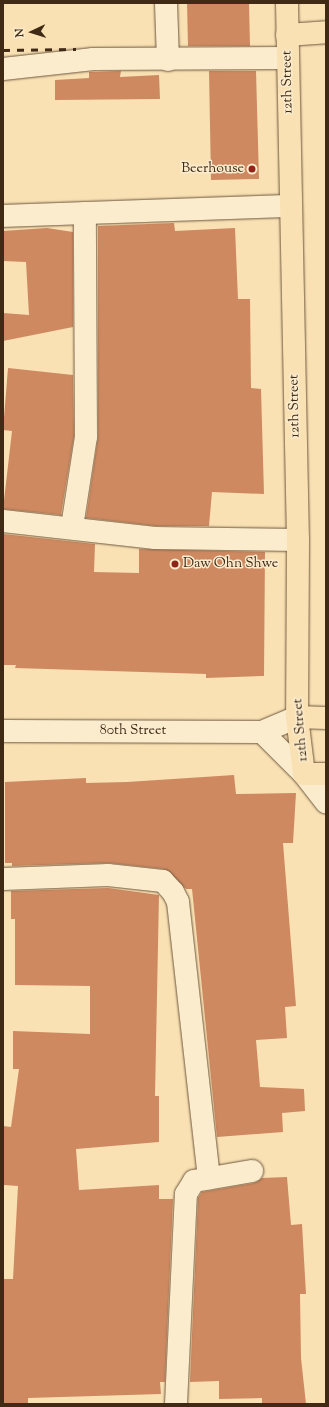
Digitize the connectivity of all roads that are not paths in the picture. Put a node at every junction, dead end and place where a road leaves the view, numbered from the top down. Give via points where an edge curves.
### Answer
1 (166, 3) edge
2 (287, 3) edge
3 (326, 32) edge
4 (287, 35) junction
5 (287, 58) junction
6 (168, 60) junction
7 (3, 69) edge
8 (290, 206) junction
9 (85, 213) junction
10 (3, 216) edge
11 (3, 520) edge
12 (72, 527) junction
13 (298, 540) junction
14 (297, 717) junction
15 (326, 718) edge
16 (3, 731) edge
17 (262, 732) junction
18 (304, 774) junction
19 (326, 774) edge
20 (326, 802) edge
21 (3, 879) edge
22 (252, 1171) dead end
23 (209, 1178) junction
24 (176, 1404) edge

1 - 6 street
2 - 4 main road, 12th Street
3 - 4 main road
4 - 5 main road, 12th Street
5 - 6 street
5 - 8 main road, 12th Street
6 - 7 street via 64,61
8 - 9 street
8 - 13 main road, 12th Street
9 - 10 street
9 - 12 street via 86,437
11 - 12 street
12 - 13 street via 155,538
13 - 14 main road, 12th Street
14 - 15 main road
14 - 17 street
14 - 18 main road, 12th Street
16 - 17 street, 80th Street
17 - 18 street
18 - 19 main road
18 - 20 street, 12th Street
21 - 23 street via 108,875 163,880 173,892 178,902
22 - 23 street
23 - 24 street via 194,1181 186,1194

